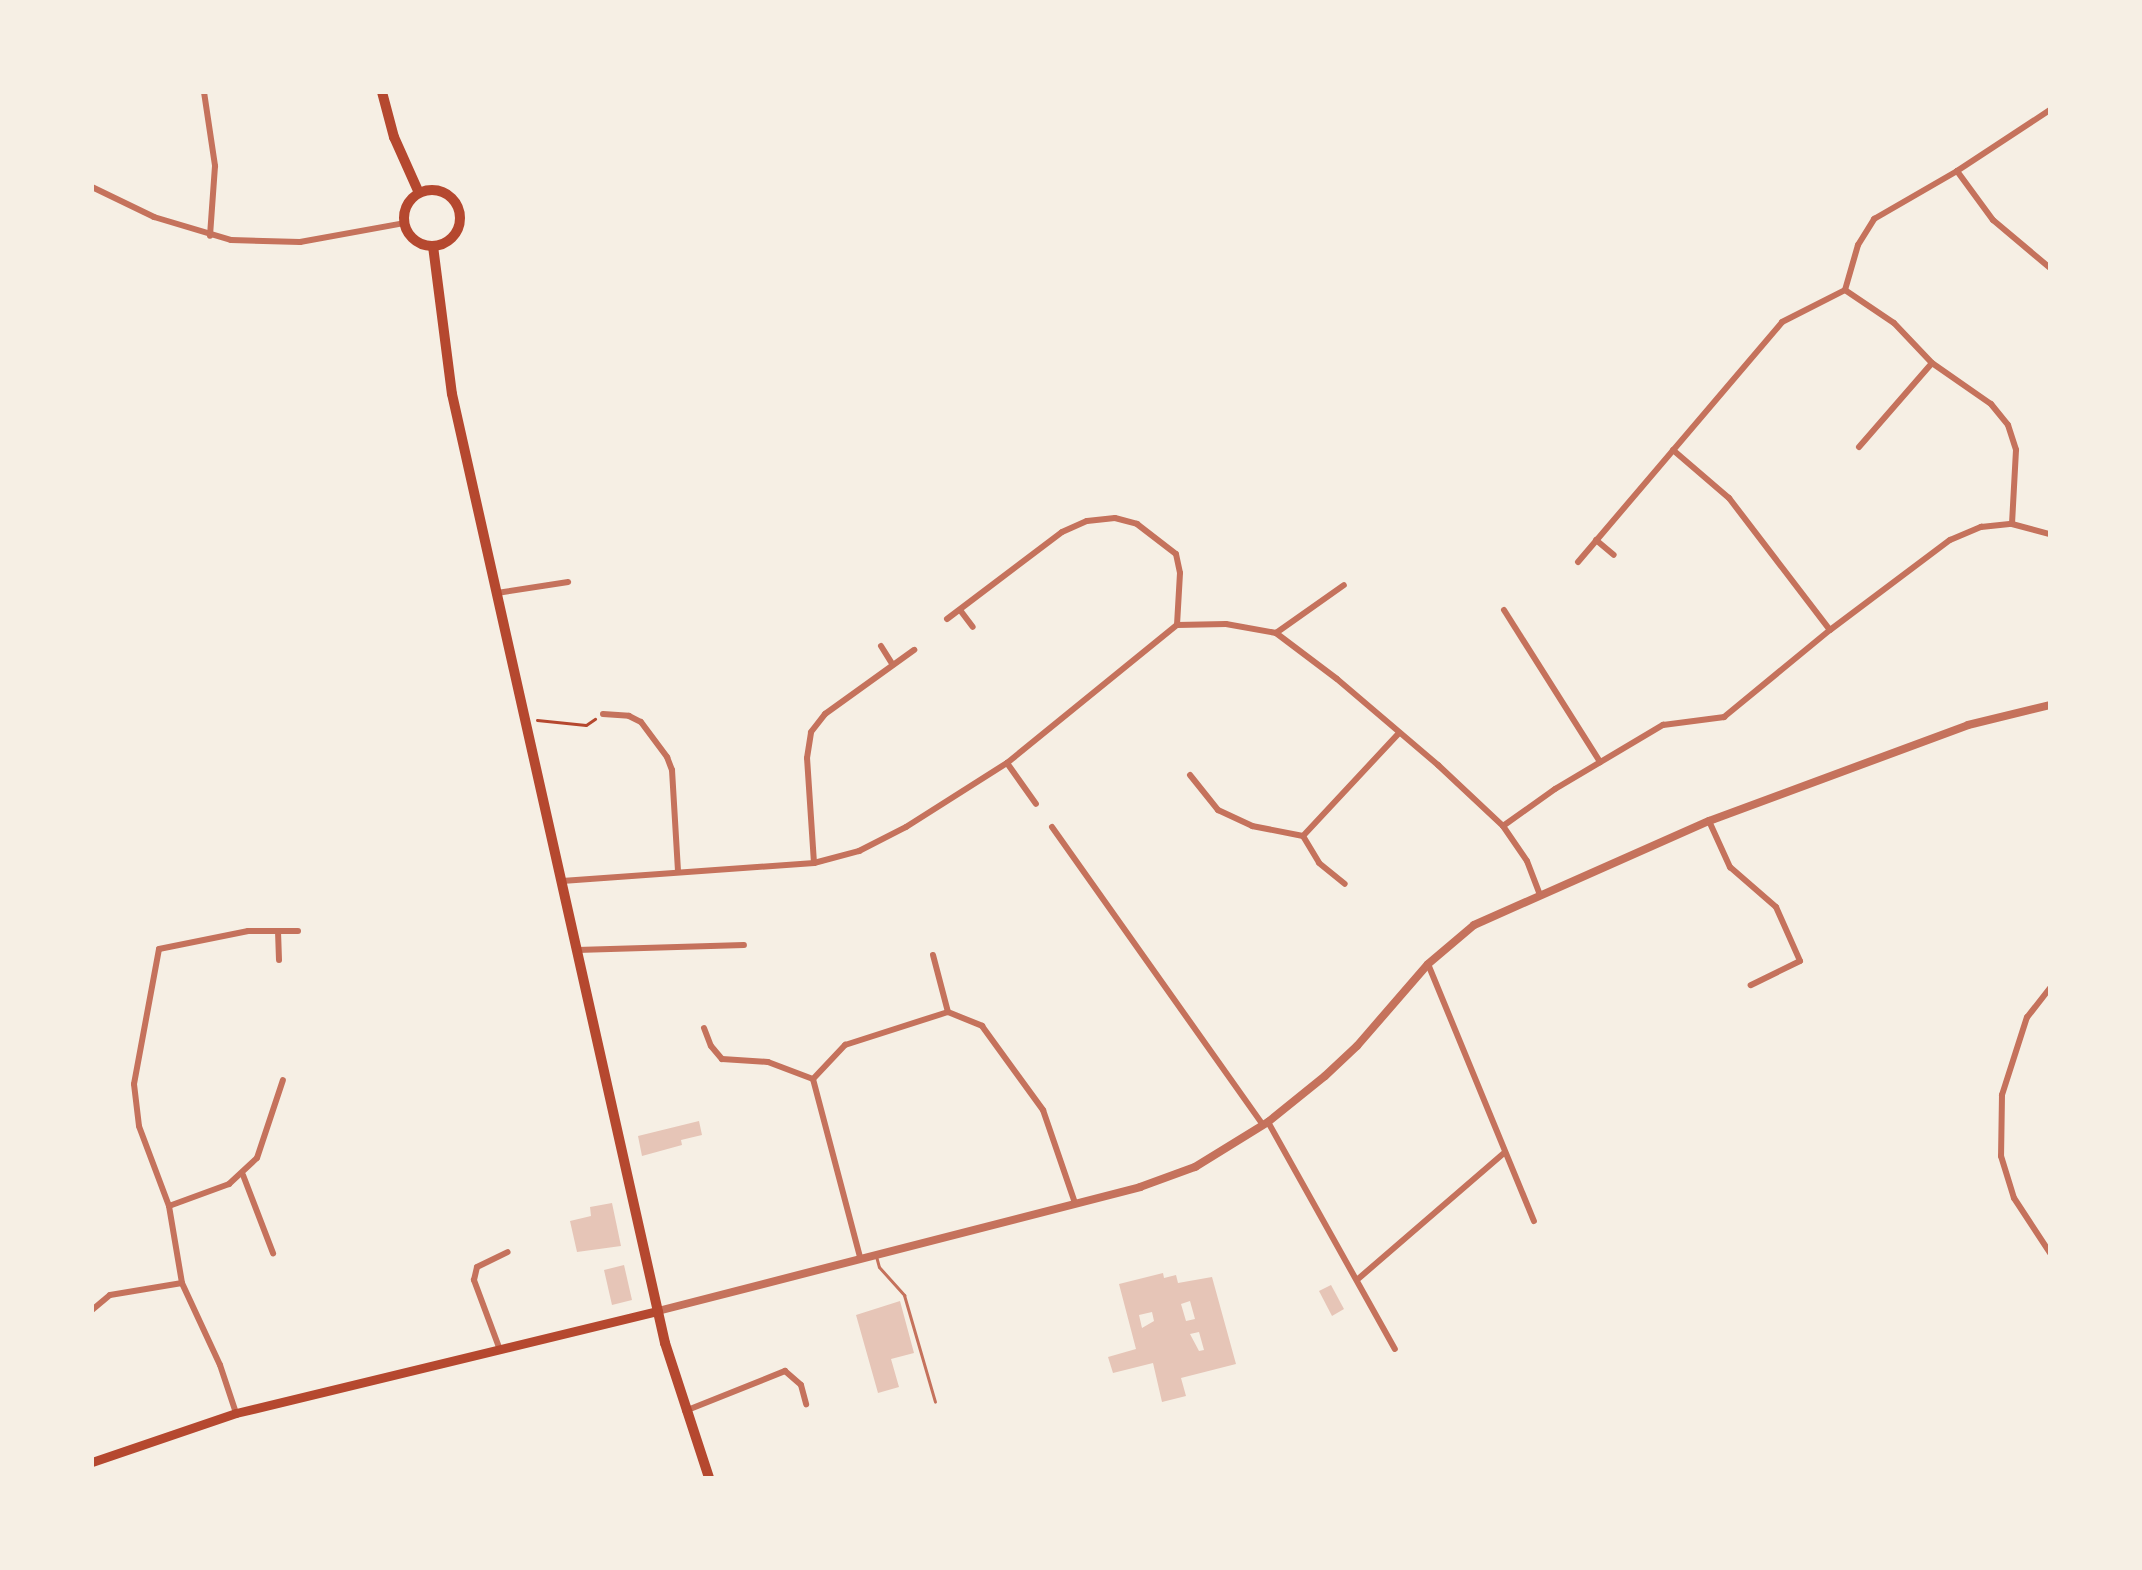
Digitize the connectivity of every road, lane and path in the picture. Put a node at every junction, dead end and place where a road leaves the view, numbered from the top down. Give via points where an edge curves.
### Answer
1 (204, 92) edge
2 (382, 92) edge
3 (2050, 110) edge
4 (1957, 171) junction
5 (92, 187) edge
6 (419, 193) junction
7 (405, 223) junction
8 (210, 236) junction
9 (433, 246) junction
10 (2050, 268) edge
11 (1845, 290) junction
12 (1932, 363) junction
13 (1859, 447) dead end
14 (1673, 450) junction
15 (2012, 524) junction
16 (2050, 534) edge
17 (1596, 540) junction
18 (1614, 555) dead end
19 (1578, 562) dead end
20 (568, 582) dead end
21 (1344, 585) dead end
22 (497, 593) junction
23 (960, 610) junction
24 (1504, 610) dead end
25 (947, 619) dead end
26 (1177, 625) junction
27 (973, 627) dead end
28 (1830, 630) junction
29 (1276, 633) junction
30 (881, 646) dead end
31 (914, 650) dead end
32 (893, 665) junction
33 (2050, 705) edge
34 (603, 714) joint
35 (525, 719) junction
36 (1399, 733) junction
37 (1600, 762) junction
38 (1007, 763) junction
39 (1190, 775) dead end
40 (1036, 804) dead end
41 (1709, 821) junction
42 (1503, 826) junction
43 (1052, 827) dead end
44 (1303, 836) junction
45 (814, 863) junction
46 (678, 872) junction
47 (562, 881) junction
48 (1345, 884) dead end
49 (1540, 895) junction
50 (278, 931) junction
51 (298, 931) dead end
52 (744, 945) dead end
53 (577, 950) junction
54 (933, 955) dead end
55 (279, 960) dead end
56 (1428, 964) junction
57 (1751, 985) dead end
58 (2050, 988) edge
59 (948, 1012) junction
60 (704, 1028) dead end
61 (813, 1079) junction
62 (283, 1080) dead end
63 (1266, 1124) junction
64 (1505, 1152) junction
65 (243, 1175) junction
66 (1075, 1203) junction
67 (169, 1206) junction
68 (1534, 1221) dead end
69 (508, 1252) dead end
70 (273, 1253) dead end
71 (2050, 1253) edge
72 (876, 1254) junction
73 (860, 1257) junction
74 (1358, 1279) junction
75 (182, 1283) junction
76 (92, 1310) edge
77 (658, 1311) junction
78 (1395, 1349) dead end
79 (500, 1350) junction
80 (935, 1402) dead end
81 (806, 1404) dead end
82 (685, 1411) junction
83 (236, 1413) junction
84 (92, 1462) edge
85 (709, 1478) edge

1 - 8 street via 215,166
2 - 6 main road via 394,137
3 - 4 street
4 - 10 street via 1993,220
4 - 11 street via 1874,219 1858,245
5 - 8 street
6 - 7 main road via 408,203
6 - 9 main road via 445,192 461,214 454,237
7 - 8 street via 290,243
7 - 9 main road via 416,241
9 - 22 main road via 445,364
11 - 12 street via 1894,323
11 - 14 street via 1782,322
12 - 13 street
12 - 15 street via 1991,404 2008,425 2016,450
14 - 17 street
14 - 28 street via 1729,498
15 - 16 street
15 - 28 street via 1981,527 1950,540
17 - 18 street
17 - 19 street
20 - 22 street
21 - 29 street
22 - 35 main road
23 - 25 street
23 - 26 street via 1062,532 1087,521 1115,518 1137,524 1176,554
23 - 27 street
24 - 37 street
26 - 29 street via 1226,624
26 - 38 street
28 - 37 street via 1724,717 1663,725
29 - 36 street
30 - 32 street
31 - 32 street
32 - 45 street via 825,714 811,732 807,758
33 - 41 street via 1968,725
34 - 35 path via 586,725
34 - 46 street via 641,722 667,757
35 - 47 main road
36 - 42 street
36 - 44 street
37 - 42 street
38 - 40 street
38 - 45 street via 906,827 859,851
39 - 44 street via 1218,810 1252,826
41 - 49 street
41 - 57 street via 1730,867 1776,907 1800,961
42 - 49 street via 1527,861
43 - 63 street
44 - 48 street via 1319,863
45 - 46 street
46 - 47 street
47 - 53 main road
49 - 56 street via 1474,925
50 - 51 street
50 - 55 street
50 - 67 street via 248,931 159,949 134,1084 139,1126
52 - 53 street
53 - 77 main road
54 - 59 street
56 - 63 street via 1357,1046
56 - 64 street
58 - 71 street via 2027,1017 2002,1095 2001,1156 2014,1198
59 - 61 street via 845,1045
59 - 66 street via 982,1026 1043,1110
60 - 61 street via 722,1059 768,1062
61 - 73 street
62 - 65 street via 267,1137
63 - 66 street via 1195,1167
63 - 74 street
64 - 68 street
64 - 74 street
65 - 67 street
65 - 70 street
66 - 72 street
67 - 75 street
69 - 79 street via 477,1267 474,1280
72 - 73 street
72 - 80 lane via 879,1267 904,1295
73 - 77 street
74 - 78 street
75 - 76 street via 110,1295
75 - 83 street
77 - 79 main road
77 - 82 main road
79 - 83 main road
81 - 82 street via 801,1385 785,1371
82 - 85 main road
83 - 84 main road

